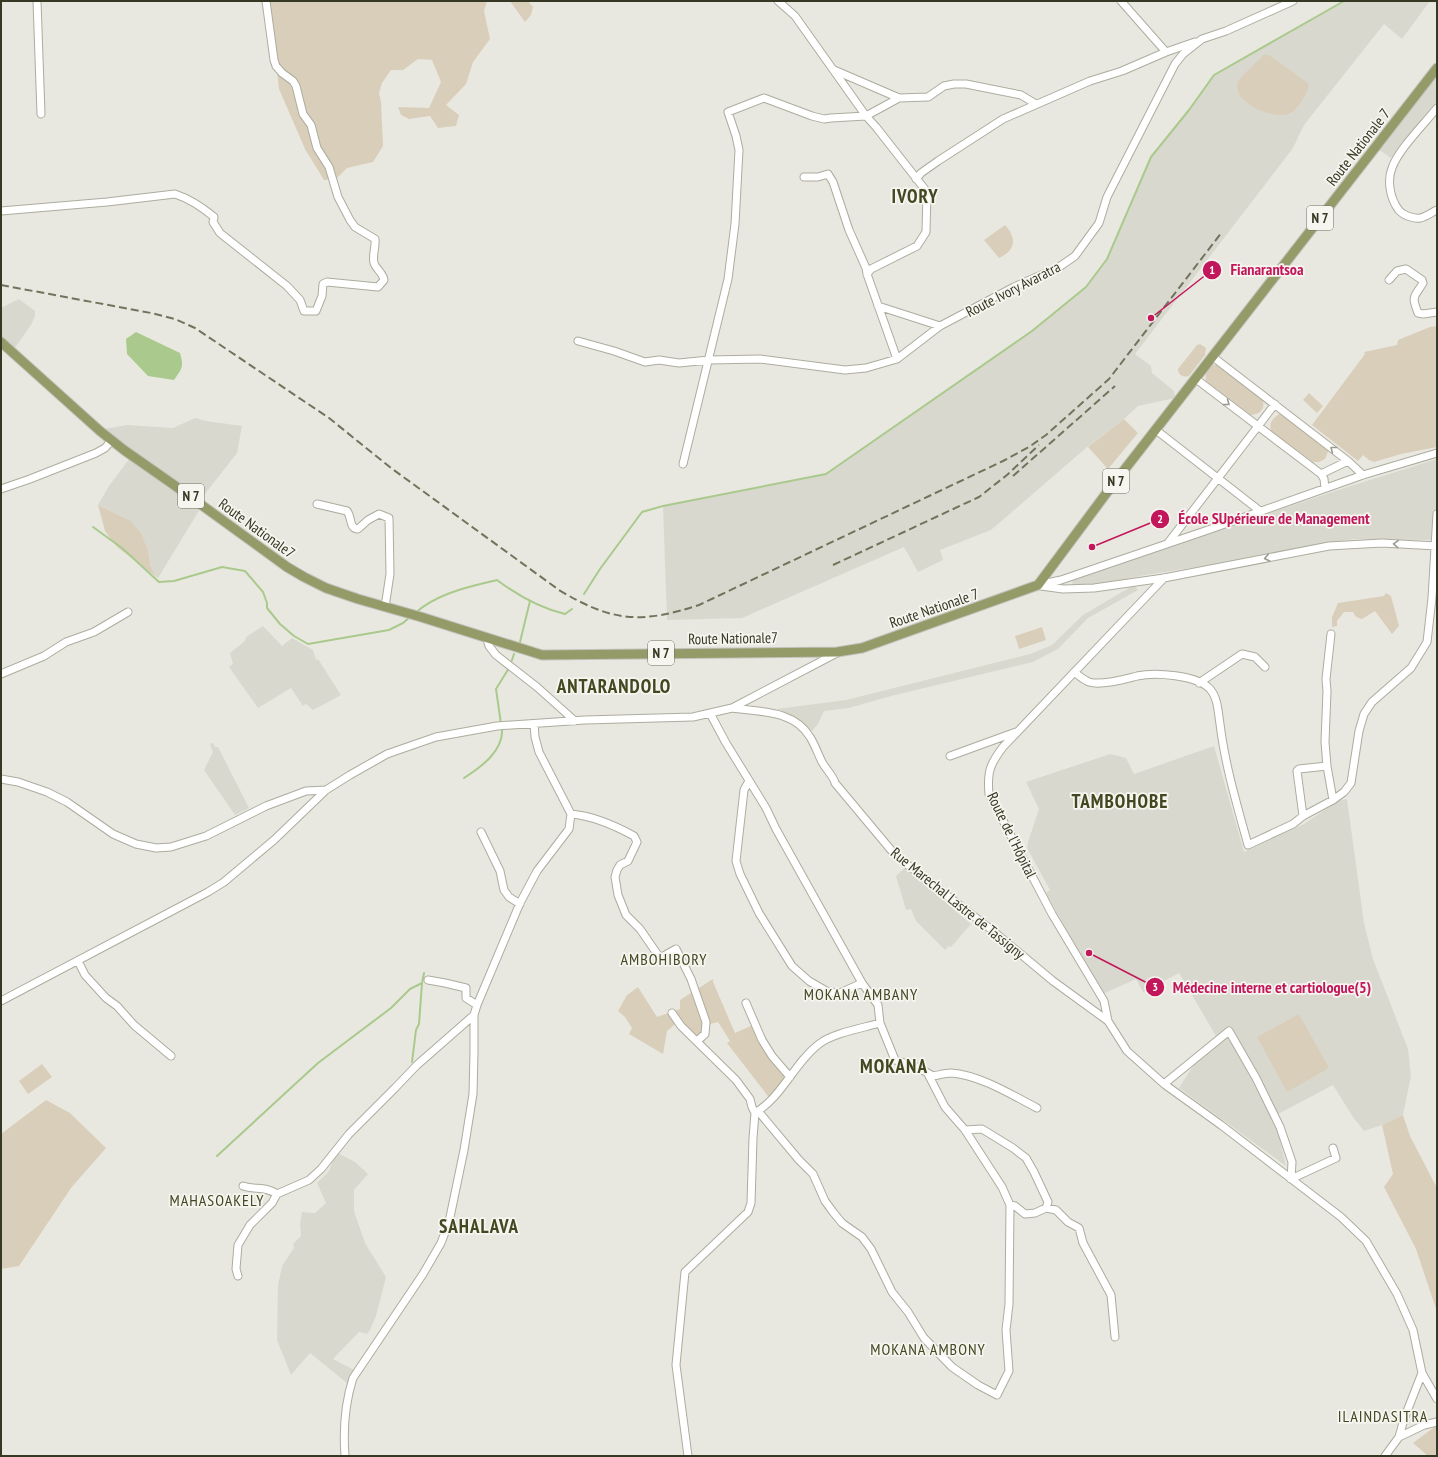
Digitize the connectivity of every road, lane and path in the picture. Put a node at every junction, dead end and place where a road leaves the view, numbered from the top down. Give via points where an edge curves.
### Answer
1 (37, 1) edge
2 (266, 1) edge
3 (778, 1) edge
4 (1121, 1) edge
5 (1293, 1) edge
6 (1202, 39) junction
7 (1166, 52) junction
8 (1437, 68) edge
9 (832, 70) junction
10 (899, 98) junction
11 (1036, 104) junction
12 (1437, 108) edge
13 (41, 114) dead end
14 (866, 116) junction
15 (804, 177) dead end
16 (916, 179) junction
17 (1, 211) edge
18 (1436, 211) edge
19 (867, 274) junction
20 (1389, 280) dead end
21 (878, 306) junction
22 (1437, 312) edge
23 (940, 326) junction
24 (1, 342) edge
25 (578, 342) dead end
26 (1213, 357) junction
27 (897, 359) junction
28 (709, 360) junction
29 (1196, 379) junction
30 (1275, 404) junction
31 (1258, 426) junction
32 (1156, 430) junction
33 (112, 440) junction
34 (1437, 454) edge
35 (1348, 461) junction
36 (684, 464) dead end
37 (1321, 474) junction
38 (1362, 475) junction
39 (1218, 478) junction
40 (1325, 488) junction
41 (1, 489) edge
42 (317, 504) dead end
43 (1260, 511) junction
44 (1437, 514) edge
45 (1168, 543) junction
46 (1436, 546) edge
47 (1164, 578) junction
48 (1038, 585) junction
49 (385, 607) junction
50 (128, 612) dead end
51 (1331, 634) dead end
52 (487, 639) junction
53 (838, 652) junction
54 (1265, 667) dead end
55 (1074, 672) junction
56 (1, 674) edge
57 (1199, 683) junction
58 (732, 708) junction
59 (711, 714) junction
60 (574, 721) junction
61 (534, 724) junction
62 (1016, 731) junction
63 (950, 756) dead end
64 (1327, 766) junction
65 (1, 779) edge
66 (749, 781) junction
67 (326, 790) junction
68 (1333, 800) junction
69 (571, 814) junction
70 (1303, 816) junction
71 (481, 832) dead end
72 (521, 902) junction
73 (78, 962) junction
74 (428, 980) dead end
75 (862, 983) junction
76 (1, 1001) edge
77 (746, 1003) dead end
78 (477, 1005) junction
79 (672, 1013) dead end
80 (474, 1015) junction
81 (1108, 1021) junction
82 (880, 1023) junction
83 (697, 1041) junction
84 (171, 1056) dead end
85 (928, 1074) junction
86 (790, 1077) junction
87 (1164, 1084) junction
88 (1037, 1108) dead end
89 (757, 1112) junction
90 (965, 1130) junction
91 (1333, 1148) dead end
92 (1291, 1179) junction
93 (243, 1186) dead end
94 (277, 1194) junction
95 (1010, 1205) junction
96 (1046, 1208) junction
97 (238, 1276) dead end
98 (1115, 1337) dead end
99 (1422, 1373) junction
100 (1437, 1399) edge
101 (1437, 1422) edge
102 (1399, 1437) junction
103 (345, 1456) edge
104 (688, 1456) edge
105 (1385, 1456) edge

1 - 13 street
2 - 17 street via 276,66 296,86 302,114 311,125 317,148 329,167 338,197 350,220 355,227 375,239 375,265 383,275 382,284 378,286 327,282 323,284 322,296 316,311 304,311 300,300 287,286 220,233 213,222 214,217 175,194
3 - 9 street via 795,16
4 - 7 street
5 - 6 street, Route Ivory Avaratra
6 - 7 street
6 - 23 street, Route Ivory Avaratra via 1175,64 1107,197 1098,223 1075,256 1059,267
7 - 11 street
8 - 26 main road, Route Nationale 7 / N 7
9 - 10 street
9 - 14 street
10 - 11 street via 928,97 944,86 966,84 1021,95
10 - 14 street
11 - 16 street via 1002,119 921,173
12 - 18 street via 1399,155 1392,168 1389,184 1398,210 1405,215 1420,218
14 - 16 street
14 - 28 street via 824,119 764,98 728,112 739,150 735,224 728,279
15 - 19 street via 828,174
16 - 19 street via 926,192 926,232 917,246 871,269
19 - 21 street
20 - 22 street via 1397,271 1406,269 1423,283 1413,300 1418,313
21 - 23 street
21 - 27 street
23 - 27 street, Route Ivory Avaratra
24 - 33 main road, Route Nationale7 / N 7
25 - 28 street, Route Ivory Avaratra via 645,362 659,360 679,363
26 - 29 main road, N 7
26 - 30 street
27 - 28 street, Route Ivory Avaratra via 866,368 845,370 760,359
28 - 36 street
29 -> 31 street
29 - 32 main road, N 7
30 - 31 street
35 -> 30 street
31 - 37 street
31 - 39 street
32 - 39 street
32 - 48 main road, N 7
33 - 41 street via 96,453
33 - 49 main road, Route Nationale7 / N 7 via 287,567 326,588
34 - 38 street
35 - 37 street
35 - 38 street
37 - 40 street
38 - 40 street
39 - 43 street
39 - 45 street
40 - 43 street
42 - 49 street via 347,511 355,529 379,514 389,518 390,574
43 - 45 street
44 - 46 street
45 - 48 street via 1061,580
46 -> 47 street via 1382,543 1329,546
46 - 68 street via 1426,642 1411,668 1372,702 1364,714 1350,783 1344,792
47 - 48 street via 1094,588 1063,589
47 - 55 street, Route de l'Hôpital
48 - 53 main road, Route Nationale 7 / N 7 via 862,648
49 - 52 main road, Route Nationale7 / N 7
50 - 56 street via 94,632 66,642 44,656
51 - 64 street via 1326,679
52 - 53 main road, Route Nationale7 / N 7 via 542,655
52 - 60 street via 496,655 537,687
53 - 58 street
54 - 57 street via 1255,657 1242,654
55 - 57 street via 1091,683 1119,681 1141,675 1169,674
55 - 62 street, Route de l'Hôpital
57 - 70 street via 1210,689 1217,704 1222,748 1248,845 1293,824
58 - 59 street
58 - 81 street, Rue Marechal Lastre de Tassigny via 780,714 797,722 809,736 834,781 896,856 1053,981
59 - 60 street via 693,718
59 - 66 street
60 - 61 street
61 - 67 street via 497,726 436,736 387,754
61 - 69 street via 539,752
62 - 63 street
62 - 81 street, Route de l'Hôpital via 993,760 988,777 988,794 1052,914 1104,1001
64 - 68 street
64 - 70 street via 1297,770
65 - 67 street via 47,792 67,802 113,834 136,844 156,848 171,847 206,836 266,806 306,791
66 - 75 street
66 - 75 street via 744,790 736,861 759,913 792,966 809,981 828,992 840,993
67 - 73 street via 274,840 224,882
68 - 70 street
69 - 72 street via 569,829 537,871
69 - 83 street via 586,815 634,836 637,842 628,861 620,865 615,877 618,895 626,915 640,929 660,958 676,949 692,979 706,1022 705,1034
71 - 72 street via 500,871 504,890 509,897
72 - 78 street
73 - 76 street
73 - 84 street via 85,975 106,998 118,1006 134,1025
74 - 78 street via 466,988 466,998
75 - 82 street via 878,1005
77 - 86 street via 762,1040
78 - 80 street
79 - 83 street
80 - 94 street via 417,1065 349,1134 309,1180
80 - 103 street via 473,1094 449,1222 441,1243 423,1274 353,1378 346,1408
81 - 87 street via 1127,1051
82 - 85 street via 895,1060 917,1067
82 - 86 street via 821,1042
83 - 89 street via 736,1080
85 - 88 street via 933,1076 952,1073 973,1077
85 - 90 street via 946,1106
86 - 89 street via 772,1100
87 - 92 street
87 - 92 street via 1229,1031 1280,1127 1292,1162
89 - 95 street via 813,1174 825,1201 842,1223 862,1237 871,1249 892,1292 924,1338 952,1367 978,1385 997,1394 1009,1371 1006,1330 1009,1304
89 - 104 street via 753,1138 751,1203 748,1212 685,1272 676,1365
90 - 95 street via 1002,1187
90 - 96 street via 982,1129 1026,1158 1048,1202
91 - 92 street via 1336,1158
92 - 99 street via 1341,1217 1366,1241 1397,1294 1413,1330
93 - 94 street via 251,1189 269,1189
94 - 97 street via 250,1225 238,1245
95 - 96 street via 1025,1214
96 - 98 street via 1056,1210 1068,1222 1079,1228 1083,1243 1111,1295
99 - 100 street
99 - 102 street
101 - 102 street
102 - 105 street

